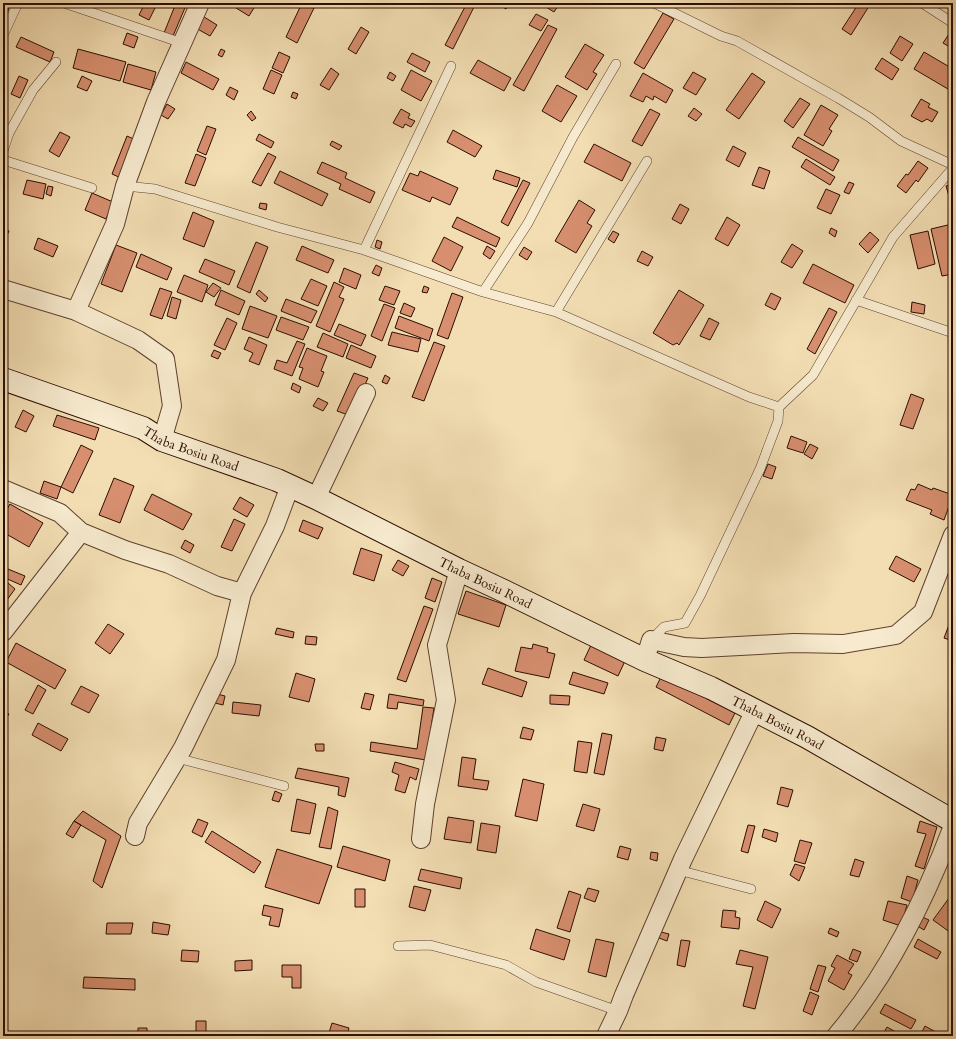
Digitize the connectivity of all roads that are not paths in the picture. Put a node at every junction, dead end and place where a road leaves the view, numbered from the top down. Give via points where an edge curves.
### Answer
1 (18, 3) edge
2 (64, 3) edge
3 (200, 3) edge
4 (654, 3) edge
5 (922, 3) edge
6 (953, 23) edge
7 (4, 33) edge
8 (182, 43) junction
9 (56, 62) dead end
10 (616, 64) dead end
11 (451, 66) dead end
12 (3, 151) edge
13 (3, 160) edge
14 (647, 161) dead end
15 (953, 166) edge
16 (125, 186) junction
17 (92, 188) dead end
18 (364, 250) junction
19 (3, 289) edge
20 (483, 292) junction
21 (856, 300) junction
22 (76, 311) junction
23 (556, 312) junction
24 (953, 333) edge
25 (3, 380) edge
26 (366, 393) dead end
27 (779, 407) junction
28 (162, 440) junction
29 (290, 486) junction
30 (3, 489) edge
31 (316, 498) junction
32 (81, 532) junction
33 (953, 535) edge
34 (459, 570) junction
35 (242, 593) junction
36 (3, 632) edge
37 (648, 650) junction
38 (754, 710) junction
39 (177, 758) junction
40 (284, 786) dead end
41 (953, 821) edge
42 (953, 826) edge
43 (135, 836) dead end
44 (421, 839) dead end
45 (678, 870) junction
46 (751, 889) dead end
47 (398, 946) dead end
48 (618, 1011) junction
49 (606, 1036) edge
50 (836, 1036) edge

1 - 7 lane
2 - 8 lane
3 - 8 street
4 - 15 lane via 721,36 737,41 838,98 901,141
5 - 6 lane
8 - 16 street via 156,102
9 - 12 lane via 33,90 9,133
10 - 20 lane via 528,223
11 - 18 lane
13 - 17 lane
14 - 23 lane
15 - 21 lane via 894,238
16 - 18 lane via 155,189 277,227
16 - 22 street via 114,224
18 - 20 lane
19 - 22 street
20 - 23 lane
21 - 24 lane
21 - 27 lane via 813,376
22 - 28 street via 138,340 166,359 172,406
23 - 27 lane via 750,397
25 - 28 street, Thaba Bosiu Road via 142,428
26 - 31 street
27 - 37 lane via 778,421 760,469 696,603 685,623 664,627
28 - 29 street, Thaba Bosiu Road
29 - 31 street, Thaba Bosiu Road
29 - 35 street via 275,526
30 - 32 street via 60,513
31 - 34 street, Thaba Bosiu Road
32 - 35 street via 169,564 217,586
32 - 36 street
33 - 37 street via 923,612 896,636 843,644 794,643
34 - 37 street, Thaba Bosiu Road
34 - 44 street via 437,645 446,700 425,804
35 - 39 street via 226,660
37 - 38 street, Thaba Bosiu Road via 711,688
38 - 41 street, Thaba Bosiu Road via 807,737
38 - 45 street
39 - 40 lane
39 - 43 street via 141,818
42 - 50 street via 923,898 897,947 869,993
45 - 46 lane
45 - 48 street
47 - 48 lane via 430,945 506,964 536,982
48 - 49 street

